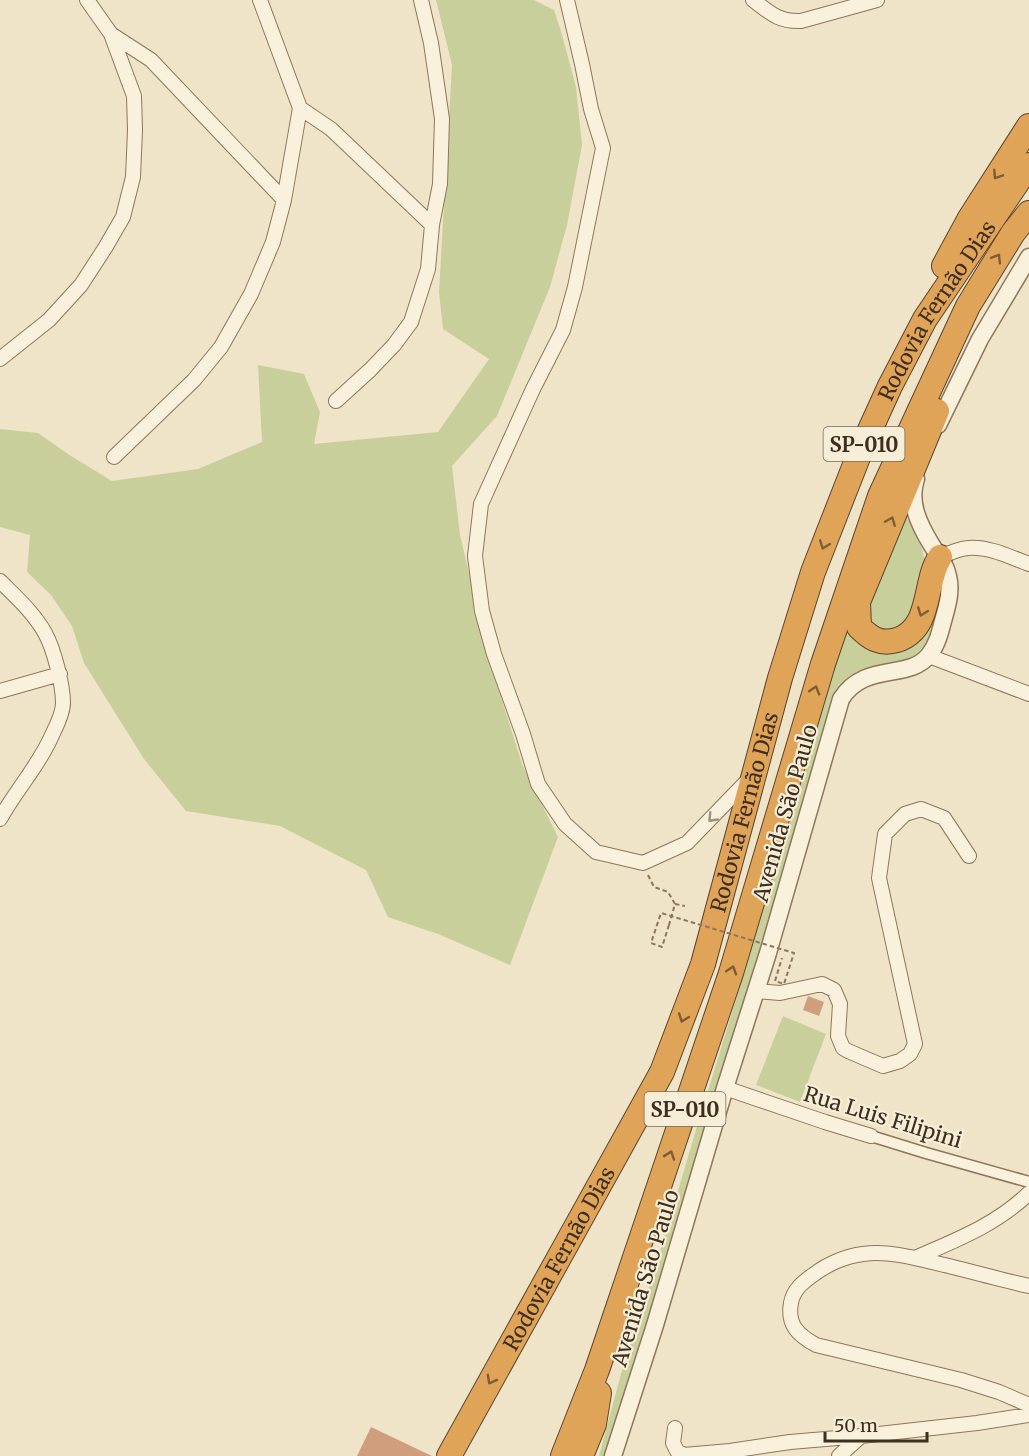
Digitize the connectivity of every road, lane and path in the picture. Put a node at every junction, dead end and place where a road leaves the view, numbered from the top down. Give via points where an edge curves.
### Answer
1 (87, 0) edge
2 (260, 0) edge
3 (421, 0) edge
4 (567, 0) edge
5 (753, 0) edge
6 (877, 0) edge
7 (111, 34) junction
8 (300, 108) junction
9 (1029, 126) edge
10 (1029, 165) edge
11 (284, 200) junction
12 (1029, 213) edge
13 (432, 225) junction
14 (1029, 257) edge
15 (968, 306) junction
16 (925, 319) junction
17 (0, 359) edge
18 (336, 401) dead end
19 (114, 457) dead end
20 (940, 557) junction
21 (1029, 564) edge
22 (0, 581) edge
23 (928, 656) junction
24 (60, 674) junction
25 (0, 691) edge
26 (1029, 694) edge
27 (753, 776) junction
28 (0, 819) edge
29 (969, 856) dead end
30 (643, 863) junction
31 (675, 904) junction
32 (685, 906) dead end
33 (782, 957) dead end
34 (756, 991) junction
35 (725, 1088) junction
36 (871, 1136) joint
37 (1029, 1182) edge
38 (1029, 1193) edge
39 (915, 1258) junction
40 (1029, 1287) edge
41 (597, 1370) junction
42 (1029, 1405) edge
43 (1029, 1415) edge
44 (675, 1428) dead end
45 (861, 1436) junction
46 (449, 1456) edge
47 (563, 1456) edge
48 (581, 1456) edge
49 (613, 1456) edge
50 (839, 1456) edge

1 - 7 street
2 - 8 street
3 - 13 street via 442,119 440,184
4 - 30 street via 603,148 563,330 481,504 475,556 482,610 494,654 538,784 565,824 596,852
5 - 6 street via 773,15 792,22
7 - 11 street via 151,60
7 - 17 street via 134,96 133,177 123,217 81,285 49,320
8 - 11 street
8 - 13 street via 331,129
9 -> 16 highway via 951,252 932,290
10 - 16 highway, Rodovia Fernão Dias / SP-010
11 - 19 street via 273,242 222,347 194,380
15 -> 12 highway, Rodovia Fernão Dias / SP-010
13 - 18 street via 428,269 411,322 394,345
14 - 20 street via 959,380 913,489 913,506
20 -> 15 highway via 914,630 893,641 870,638 859,627 858,602 972,324
41 -> 15 highway, Rodovia Fernão Dias / SP-010 via 731,972 823,664 880,496
16 -> 27 highway, Rodovia Fernão Dias / SP-010 via 860,452 813,572
20 - 21 street via 969,548
20 - 23 street via 949,579 949,596 938,641
22 - 24 street via 45,633
23 - 26 street
23 - 34 street, Avenida São Paulo via 915,666 861,679 841,699
24 - 25 street
24 - 28 street via 63,705 52,735
27 -> 30 street via 687,843
27 -> 46 highway, Rodovia Fernão Dias / SP-010 via 703,964 663,1072
29 - 34 street via 944,818 921,809 905,814 885,834 879,879 915,1044 900,1061 883,1066 843,1048 838,1036 840,1004 834,990 822,984 780,993
30 - 31 path via 654,887 668,892
31 - 32 path
31 - 33 path, bridge via 669,924 662,947 651,944 661,913 794,953 784,984 775,981
34 - 35 street, Avenida São Paulo
35 - 36 street, Rua Luis Filipini
35 - 49 street, Avenida São Paulo
36 - 37 street, Rua Luis Filipini
38 - 39 street via 983,1227
39 - 40 street
39 - 42 street via 864,1254 820,1270 792,1295 789,1314 794,1327 816,1346 961,1380
41 - 47 highway, Rodovia Fernão Dias / SP-010
41 - 48 highway via 599,1389 594,1424
43 - 45 street
44 - 45 street via 673,1443 684,1455
45 - 50 street

